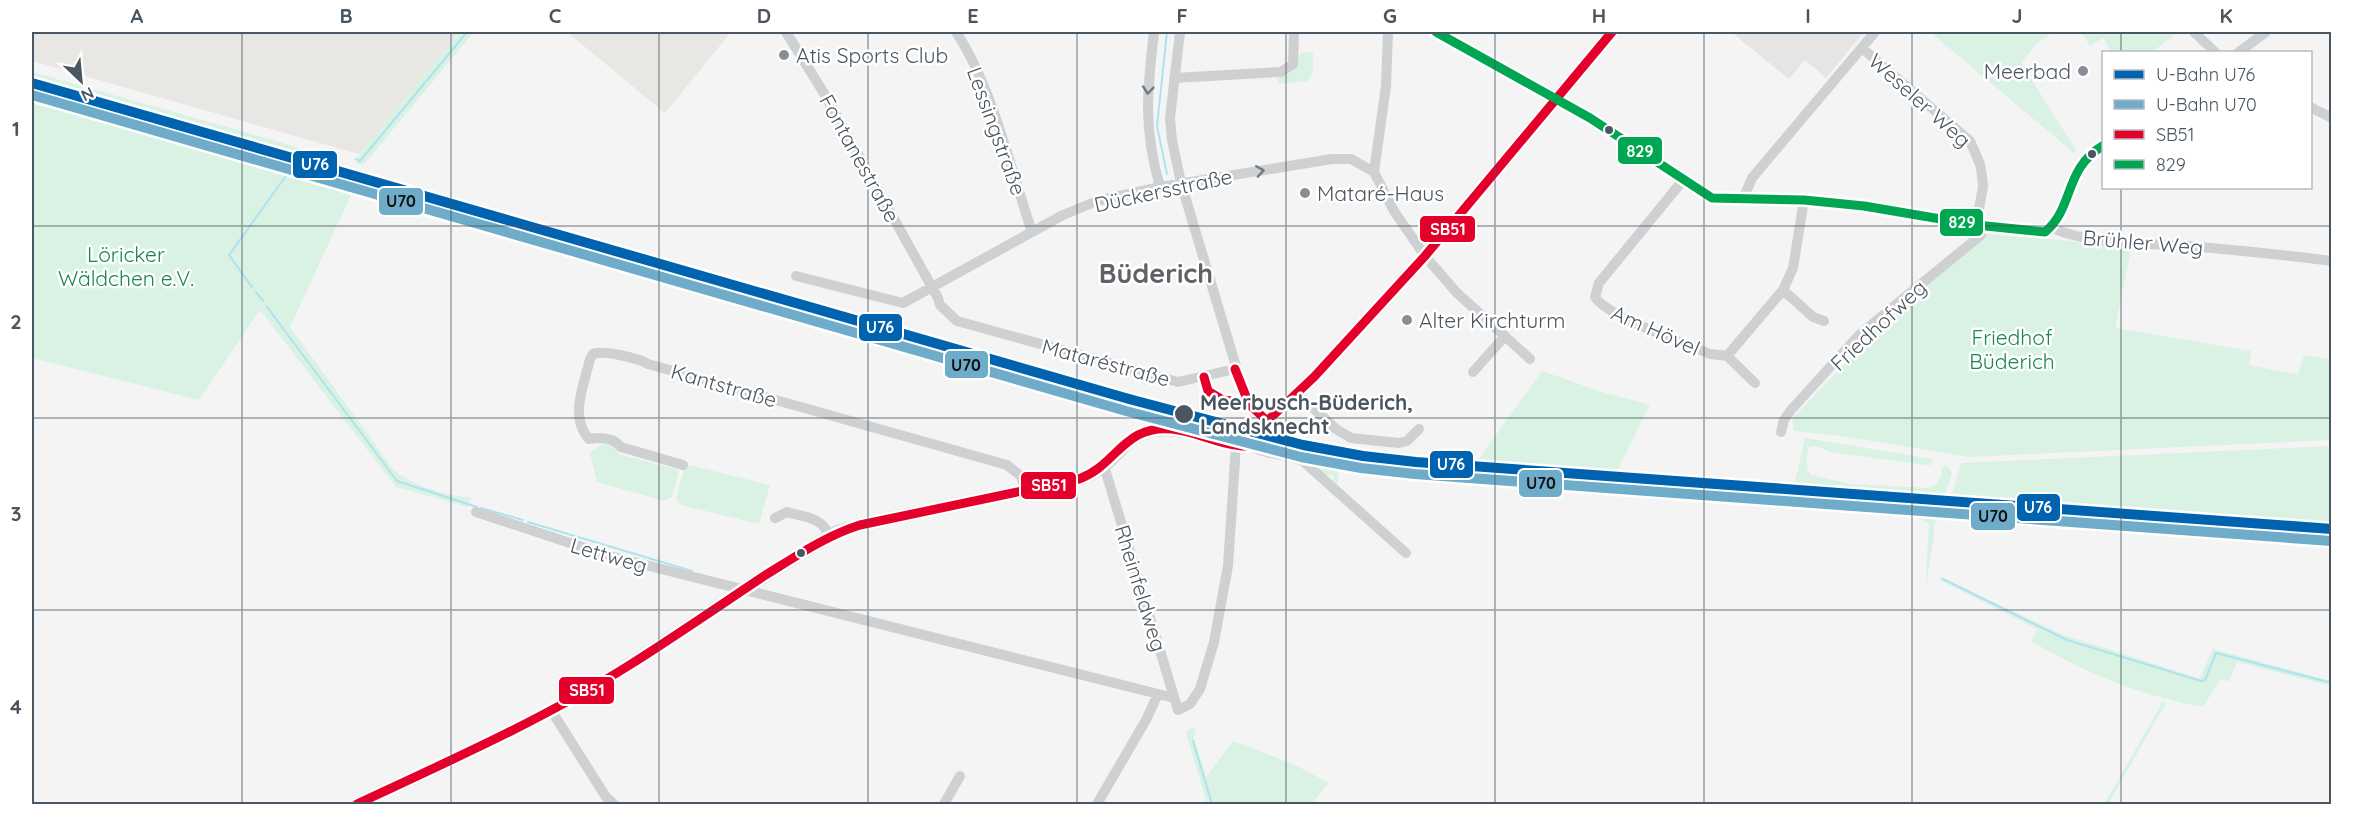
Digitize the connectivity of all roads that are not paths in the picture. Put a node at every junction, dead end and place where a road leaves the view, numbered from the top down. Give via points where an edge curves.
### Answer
1 (786, 32) edge
2 (957, 32) edge
3 (1154, 32) edge
4 (1180, 32) edge
5 (1294, 32) edge
6 (1388, 32) edge
7 (1436, 32) edge
8 (1612, 32) edge
9 (1875, 32) edge
10 (2194, 32) edge
11 (2266, 32) edge
12 (1862, 48) junction
13 (2214, 51) edge
14 (2240, 51) edge
15 (1174, 78) junction
16 (1555, 100) junction
17 (2312, 108) edge
18 (2331, 118) edge
19 (2102, 146) edge
20 (1374, 172) junction
21 (1684, 179) junction
22 (1181, 183) junction
23 (1160, 187) junction
24 (1743, 199) junction
25 (1804, 200) junction
26 (1979, 225) junction
27 (2052, 228) junction
28 (1032, 232) junction
29 (1425, 256) junction
30 (2331, 261) edge
31 (796, 276) dead end
32 (931, 287) junction
33 (1783, 290) junction
34 (1824, 321) dead end
35 (1505, 336) junction
36 (1727, 356) junction
37 (1530, 358) dead end
38 (1235, 369) junction
39 (1473, 372) dead end
40 (1204, 377) junction
41 (1755, 383) dead end
42 (1297, 393) junction
43 (1246, 403) junction
44 (1267, 421) junction
45 (1419, 429) dead end
46 (1781, 432) dead end
47 (1253, 441) junction
48 (1236, 445) junction
49 (683, 465) dead end
50 (1104, 466) junction
51 (1025, 490) junction
52 (476, 512) dead end
53 (775, 518) dead end
54 (830, 536) junction
55 (1406, 553) dead end
56 (744, 591) junction
57 (1158, 694) junction
58 (1174, 698) junction
59 (551, 711) junction
60 (960, 776) dead end
61 (357, 804) edge
62 (614, 804) edge
63 (944, 804) edge
64 (1097, 804) edge

1 - 32 street, Fontanestraße
2 - 28 street, Lessingstraße via 988,98
3 -> 23 street via 1146,123
4 - 15 street
5 - 15 street via 1293,64 1281,72
6 - 20 street via 1386,86
7 - 16 street, Brühler Weg
8 - 16 main road
9 - 12 street
10 - 13 street
11 - 14 street
12 - 24 street via 1752,178
12 - 26 street, Weseler Weg via 1970,141 1982,176
15 - 22 street via 1170,130
16 - 21 street, Brühler Weg
16 - 29 main road
17 - 18 street
19 - 27 street via 2085,159 2075,174
22 -> 20 street, Dückersstraße via 1332,159 1351,159
20 - 29 street via 1394,211
21 - 24 street, Brühler Weg via 1712,198
21 - 36 street, Am Hövel via 1599,283 1595,297 1615,313 1710,354
22 - 23 street, Dückersstraße
22 - 38 street
23 - 28 street, Dückersstraße via 1097,201
24 - 25 street, Brühler Weg
25 - 26 street, Brühler Weg
25 - 33 street, Am Hövel via 1793,268
26 - 27 street, Brühler Weg via 2039,232
26 - 46 street, Friedhofweg via 1981,235 1860,334 1791,410
27 - 30 street, Brühler Weg via 2068,235
28 - 32 street, Dückersstraße
29 - 35 street via 1456,292
29 - 42 main road
31 - 32 street via 903,303
32 - 40 street, Mataréstraße via 940,305 957,321 1178,382
33 - 34 street via 1813,317
33 - 36 street, Am Hövel
35 - 37 street
35 - 39 street
36 - 41 street, Am Hövel
38 - 40 street, Mataréstraße
38 - 43 street
40 - 43 street via 1208,391 1223,400
42 - 44 main road
42 - 45 street via 1351,438 1398,443 1407,441
43 - 44 street
44 - 47 main road
47 - 48 main road
47 - 55 street via 1259,450 1304,462
48 - 50 main road via 1174,429 1155,430 1130,441
48 - 58 street, Rheinfeldweg via 1228,566 1214,642 1200,689 1190,704 1178,710
49 - 51 street, Kantstraße via 621,447 601,437 589,439 582,432 578,416 593,354 603,352 640,360 1007,465 1022,476
50 - 51 main road via 1079,479
50 - 58 street, Rheinfeldweg
51 - 54 main road via 860,525
52 - 56 street, Lettweg via 606,555
53 - 54 street via 787,512 819,521
54 - 56 main road
56 - 57 street, Lettweg
56 - 59 main road via 639,660
57 - 58 street, Lettweg
57 - 64 street
59 - 61 main road
59 - 62 street
60 - 63 street

